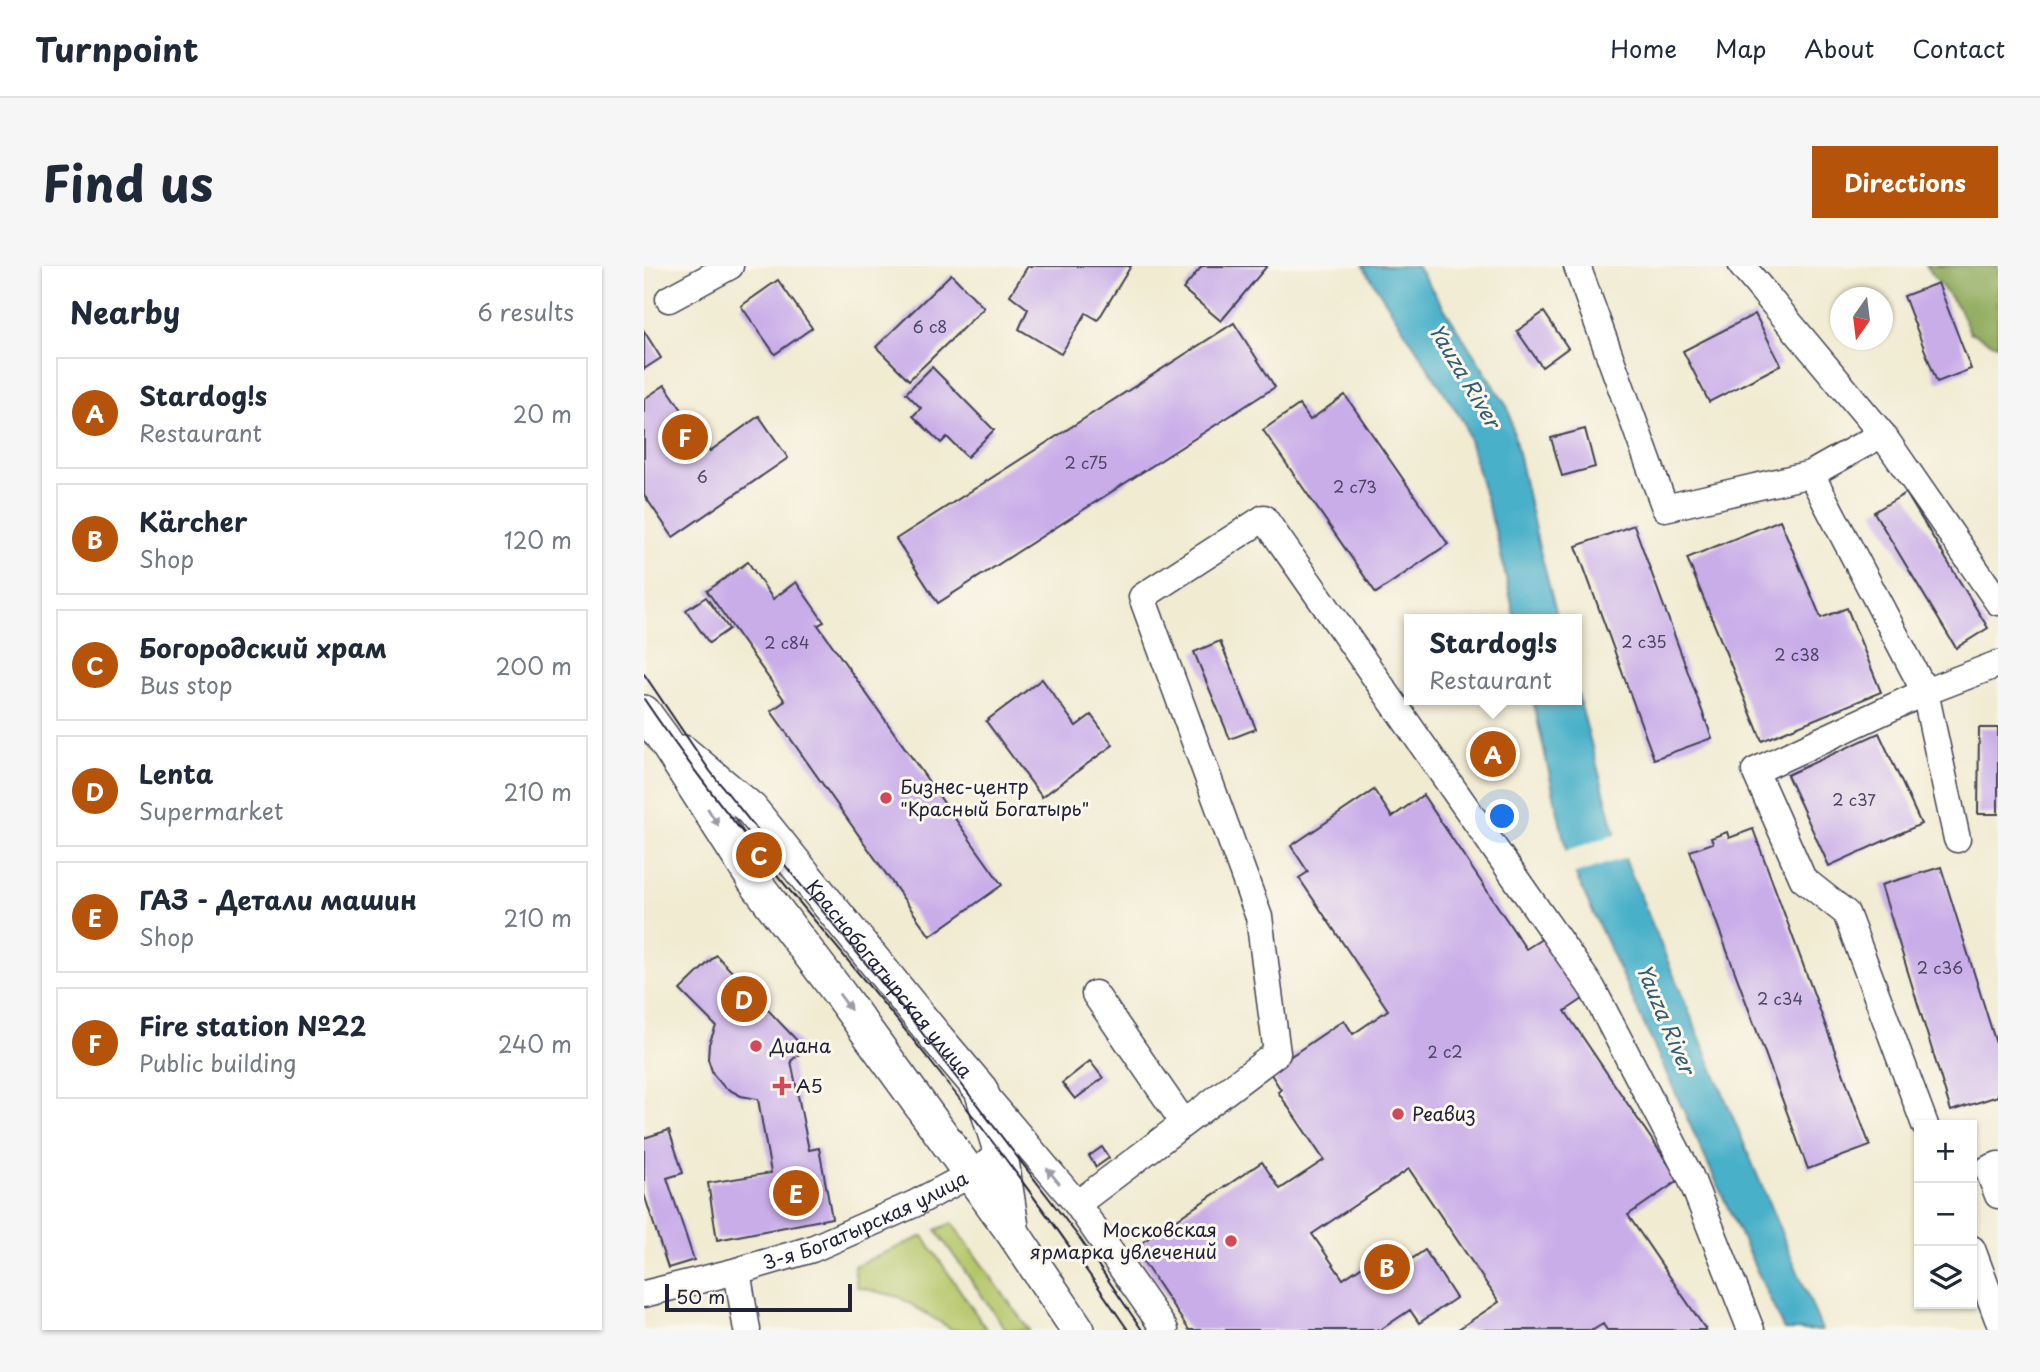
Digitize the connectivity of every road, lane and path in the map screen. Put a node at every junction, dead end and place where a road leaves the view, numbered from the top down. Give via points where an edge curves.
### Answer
1 (730, 266) edge
2 (1577, 266) edge
3 (1742, 266) edge
4 (669, 299) dead end
5 (1882, 433) junction
6 (1811, 474) junction
7 (1998, 602) edge
8 (1998, 664) edge
9 (1925, 692) junction
10 (654, 725) edge
11 (1957, 839) dead end
12 (1095, 994) dead end
13 (981, 1090) junction
14 (1923, 1120) edge
15 (1184, 1123) junction
16 (1001, 1154) junction
17 (1998, 1165) edge
18 (971, 1174) junction
19 (1998, 1195) edge
20 (1077, 1204) junction
21 (1013, 1233) junction
22 (1977, 1262) edge
23 (737, 1271) junction
24 (644, 1294) edge
25 (1998, 1319) edge
26 (747, 1330) edge
27 (1078, 1330) edge
28 (1165, 1330) edge
29 (1751, 1330) edge

1 - 4 street
2 - 6 street via 1665,508
3 - 5 street
5 - 6 street
5 - 7 street
6 - 9 street
8 - 9 street
9 - 11 street
9 - 14 street via 1755,771 1803,879 1846,914
10 - 13 main road, Краснобогатырская улица via 751,809
10 -> 18 main road, Краснобогатырская улица via 755,882
12 - 15 street
13 - 16 main road, Краснобогатырская улица
20 -> 13 street
15 - 20 street
15 - 29 street via 1277,1052 1259,917 1142,597 1264,519 1592,988 1690,1176
16 - 18 street, 3-я Богатырская улица
16 - 21 main road, Краснобогатырская улица
17 - 19 street via 1988,1169
18 - 21 main road, Краснобогатырская улица
18 - 23 street, 3-я Богатырская улица via 812,1248
20 - 28 street
21 - 27 main road, Краснобогатырская улица
22 - 25 street
23 - 24 street, 3-я Богатырская улица
23 - 26 street

